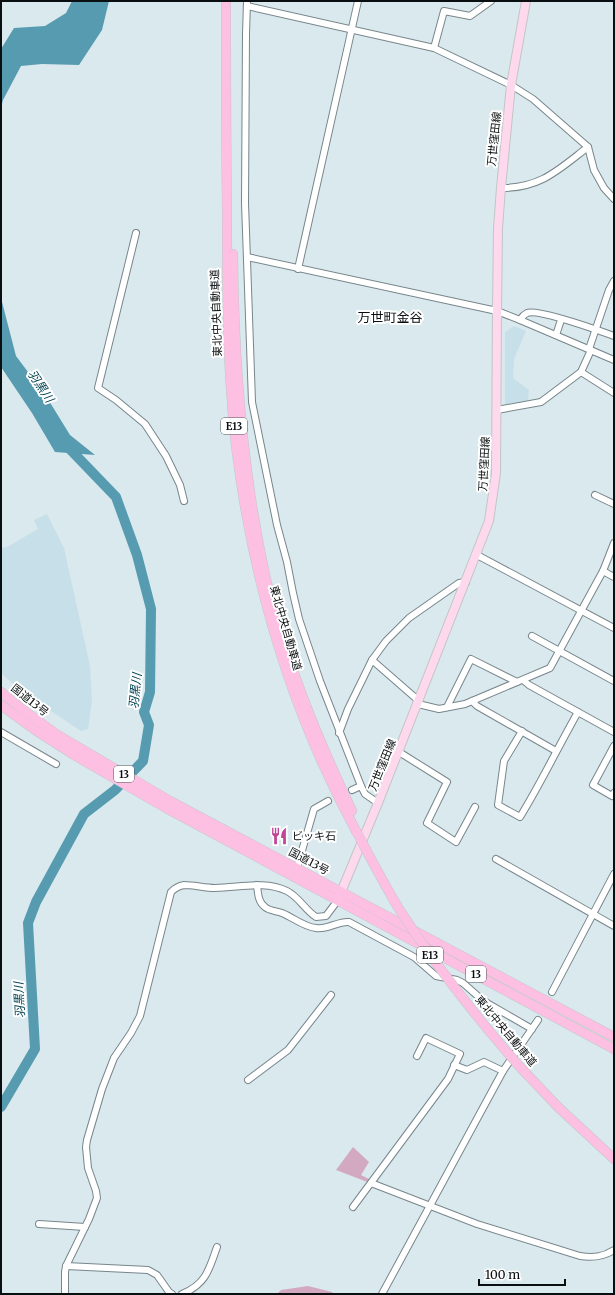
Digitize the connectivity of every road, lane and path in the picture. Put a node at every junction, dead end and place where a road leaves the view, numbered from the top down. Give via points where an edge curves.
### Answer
1 (226, 1) edge
2 (231, 1) edge
3 (358, 1) edge
4 (491, 1) edge
5 (526, 1) edge
6 (247, 4) edge
7 (351, 30) junction
8 (434, 48) junction
9 (511, 85) junction
10 (588, 147) junction
11 (501, 188) junction
12 (614, 199) edge
13 (136, 233) dead end
14 (247, 257) junction
15 (298, 268) junction
16 (614, 281) edge
17 (497, 311) junction
18 (520, 320) junction
19 (561, 320) junction
20 (595, 330) junction
21 (556, 335) junction
22 (614, 336) edge
23 (590, 350) junction
24 (614, 360) edge
25 (581, 372) junction
26 (614, 393) edge
27 (497, 410) junction
28 (595, 495) dead end
29 (184, 501) dead end
30 (614, 504) edge
31 (614, 542) edge
32 (477, 555) junction
33 (603, 571) junction
34 (614, 577) edge
35 (466, 582) junction
36 (582, 610) junction
37 (614, 628) edge
38 (532, 636) dead end
39 (559, 651) junction
40 (372, 660) junction
41 (523, 680) junction
42 (517, 682) junction
43 (614, 682) edge
44 (1, 692) edge
45 (472, 701) junction
46 (418, 702) junction
47 (3, 707) edge
48 (447, 707) junction
49 (578, 712) junction
50 (1, 732) edge
51 (522, 732) junction
52 (614, 732) edge
53 (339, 733) junction
54 (614, 746) edge
55 (556, 751) junction
56 (76, 752) junction
57 (399, 752) junction
58 (56, 764) dead end
59 (361, 786) junction
60 (352, 790) dead end
61 (614, 793) edge
62 (328, 801) dead end
63 (378, 803) junction
64 (168, 804) junction
65 (475, 807) dead end
66 (358, 830) junction
67 (496, 859) dead end
68 (297, 868) junction
69 (614, 874) edge
70 (257, 885) junction
71 (340, 895) junction
72 (593, 914) junction
73 (614, 926) edge
74 (552, 992) dead end
75 (331, 995) dead end
76 (538, 1020) dead end
77 (532, 1029) junction
78 (614, 1036) edge
79 (614, 1048) edge
80 (417, 1056) dead end
81 (454, 1065) junction
82 (521, 1065) junction
83 (503, 1071) junction
84 (248, 1080) dead end
85 (614, 1152) edge
86 (614, 1159) edge
87 (371, 1183) junction
88 (430, 1206) junction
89 (353, 1208) dead end
90 (39, 1224) dead end
91 (85, 1227) junction
92 (217, 1247) dead end
93 (614, 1250) edge
94 (66, 1266) junction
95 (65, 1294) edge
96 (172, 1294) edge
97 (182, 1294) edge
98 (382, 1294) edge

1 - 66 highway, 東北中央自動車道 / E13 via 228,337 232,409 245,506 259,578 288,677 334,790
2 - 66 highway, 東北中央自動車道 / E13 via 235,350 244,452 252,506 266,579 279,627 309,715
3 - 7 street
4 - 8 street via 470,16 444,11
5 - 9 main road, 万世窪田線
6 - 7 street
6 - 14 street
7 - 8 street
7 - 15 street
8 - 9 street
9 - 10 street via 534,99
9 - 11 main road, 万世窪田線
10 - 11 street via 549,177 531,184
10 - 12 street via 598,179
11 - 17 main road, 万世窪田線
13 - 29 street via 98,388 145,424 166,456 180,485
14 - 15 street
14 - 53 street via 251,387 257,431 299,619
15 - 17 street
16 - 20 street
17 - 18 street
17 - 27 main road, 万世窪田線
18 - 19 street via 527,313 548,315
18 - 21 street
19 - 20 street
19 - 21 street
20 - 22 street
20 - 23 street
21 - 23 street
23 - 24 street
23 - 25 street
25 - 26 street
25 - 27 street via 541,402
27 - 32 main road, 万世窪田線 via 493,502
28 - 30 street
31 - 33 street
32 - 35 main road, 万世窪田線
32 - 36 street
33 - 34 street
33 - 36 street
35 - 40 street via 459,583 409,618 386,641
35 - 46 main road, 万世窪田線
36 - 37 street
36 - 39 street
38 - 39 street
39 - 41 street via 550,668
39 - 43 street
40 - 46 street
40 - 53 street
41 - 42 street
41 - 49 street
42 - 45 street
42 - 48 street via 471,659
44 - 56 highway, 国道13号 / 13
45 - 48 street
45 - 51 street
46 - 48 street via 439,709
46 - 57 main road, 万世窪田線
47 - 56 highway, 国道13号 / 13
49 - 52 street
49 - 55 street
50 - 58 street
51 - 55 street
51 - 55 street via 504,761 498,805 520,817
53 - 59 street
54 - 61 street via 593,785 612,796
56 - 64 highway, 国道13号 / 13
57 - 63 main road, 万世窪田線
57 - 65 street via 447,782 427,823 456,842
59 - 60 street
59 - 63 street via 365,794
62 - 68 street via 314,809
63 - 71 main road, 万世窪田線
64 - 68 highway, 国道13号 / 13
64 - 71 highway, 国道13号 / 13
66 - 82 highway, 東北中央自動車道 / E13, bridge via 399,909 435,963 490,1034
67 - 72 street
68 - 71 highway, 国道13号 / 13
69 - 72 street
70 - 71 street via 268,885 286,891 296,897 316,917 326,916
70 - 77 street via 258,896 265,908 318,928 349,922 414,957 436,976 463,983 487,1003
70 - 91 street via 213,888 184,885 176,887 171,892 140,1016 110,1066 88,1135 87,1160 96,1198
71 - 78 highway, 国道13号 / 13
71 - 79 highway, 国道13号 / 13
72 - 73 street
72 - 74 street
75 - 84 street via 288,1050
76 - 77 street
77 - 83 street
80 - 81 street via 426,1038 460,1054
81 - 83 street via 467,1070 484,1062
81 - 87 street via 448,1078
82 - 85 highway, 東北中央自動車道 / E13
82 - 86 highway, 東北中央自動車道 / E13 via 558,1107
83 - 88 street
87 - 88 street
87 - 89 street
88 - 93 street via 491,1229 580,1256 598,1257
88 - 98 street
90 - 91 street
91 - 94 street
92 - 97 street via 202,1282
94 - 95 street
94 - 96 street via 148,1270 157,1275

